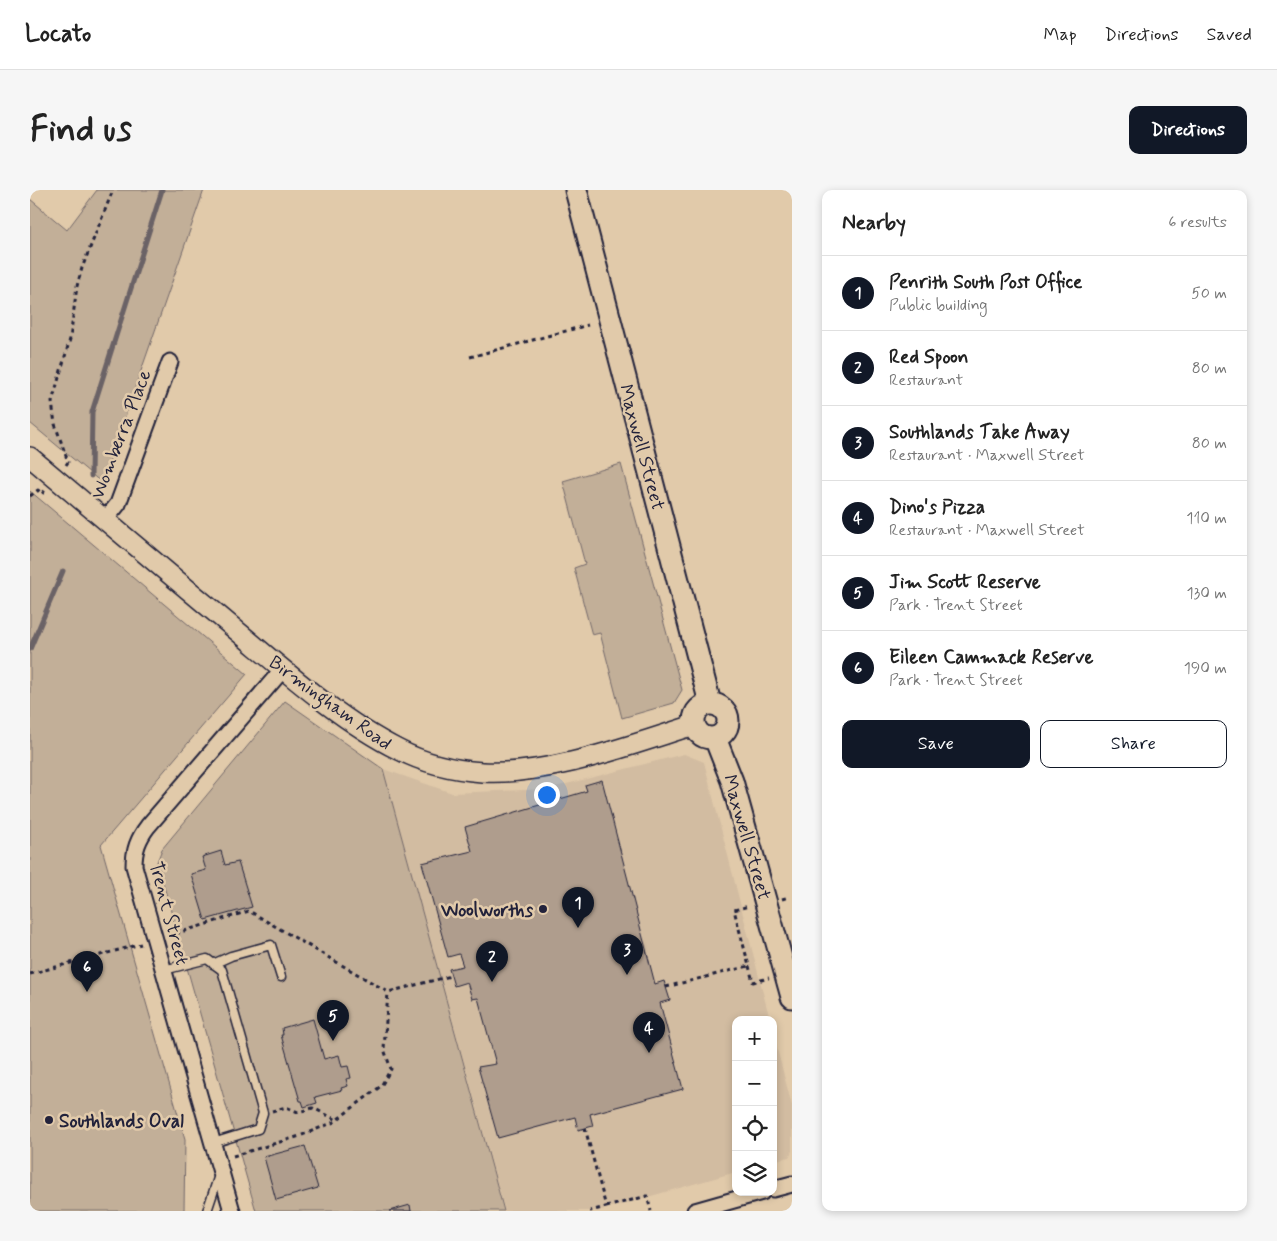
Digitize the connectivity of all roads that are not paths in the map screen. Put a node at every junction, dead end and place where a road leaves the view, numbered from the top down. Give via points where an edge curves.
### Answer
1 (576, 190) edge
2 (170, 362) dead end
3 (30, 457) edge
4 (105, 520) junction
5 (283, 669) junction
6 (710, 703) junction
7 (694, 725) junction
8 (715, 738) junction
9 (786, 950) edge
10 (213, 964) junction
11 (164, 970) junction
12 (280, 977) dead end
13 (792, 997) edge
14 (213, 1143) junction
15 (220, 1165) junction
16 (792, 1184) edge
17 (777, 1188) edge
18 (748, 1196) edge
19 (207, 1211) edge
20 (232, 1211) edge
21 (695, 1211) edge

1 - 6 main road, Maxwell Street
2 - 4 street, Womberra Place via 118,504
3 - 4 street, Birmingham Road
4 - 5 street, Birmingham Road
5 - 7 street, Birmingham Road via 378,739 402,752 463,770 501,772 549,767
5 - 11 street, Trent Street via 148,826 136,845 134,866
6 - 7 main road via 697,710
6 - 8 main road via 724,709 728,718 724,733
7 - 8 main road via 704,737
8 - 9 main road, Maxwell Street
9 - 13 main road, Maxwell Street
10 - 11 lane via 207,959
10 - 12 lane via 271,945
10 - 14 lane via 222,970 263,1113 258,1129
11 - 14 street, Trent Street
14 - 15 street, Trent Street
15 - 19 lane
15 - 20 street, Trent Street
16 - 17 street
18 - 21 street

